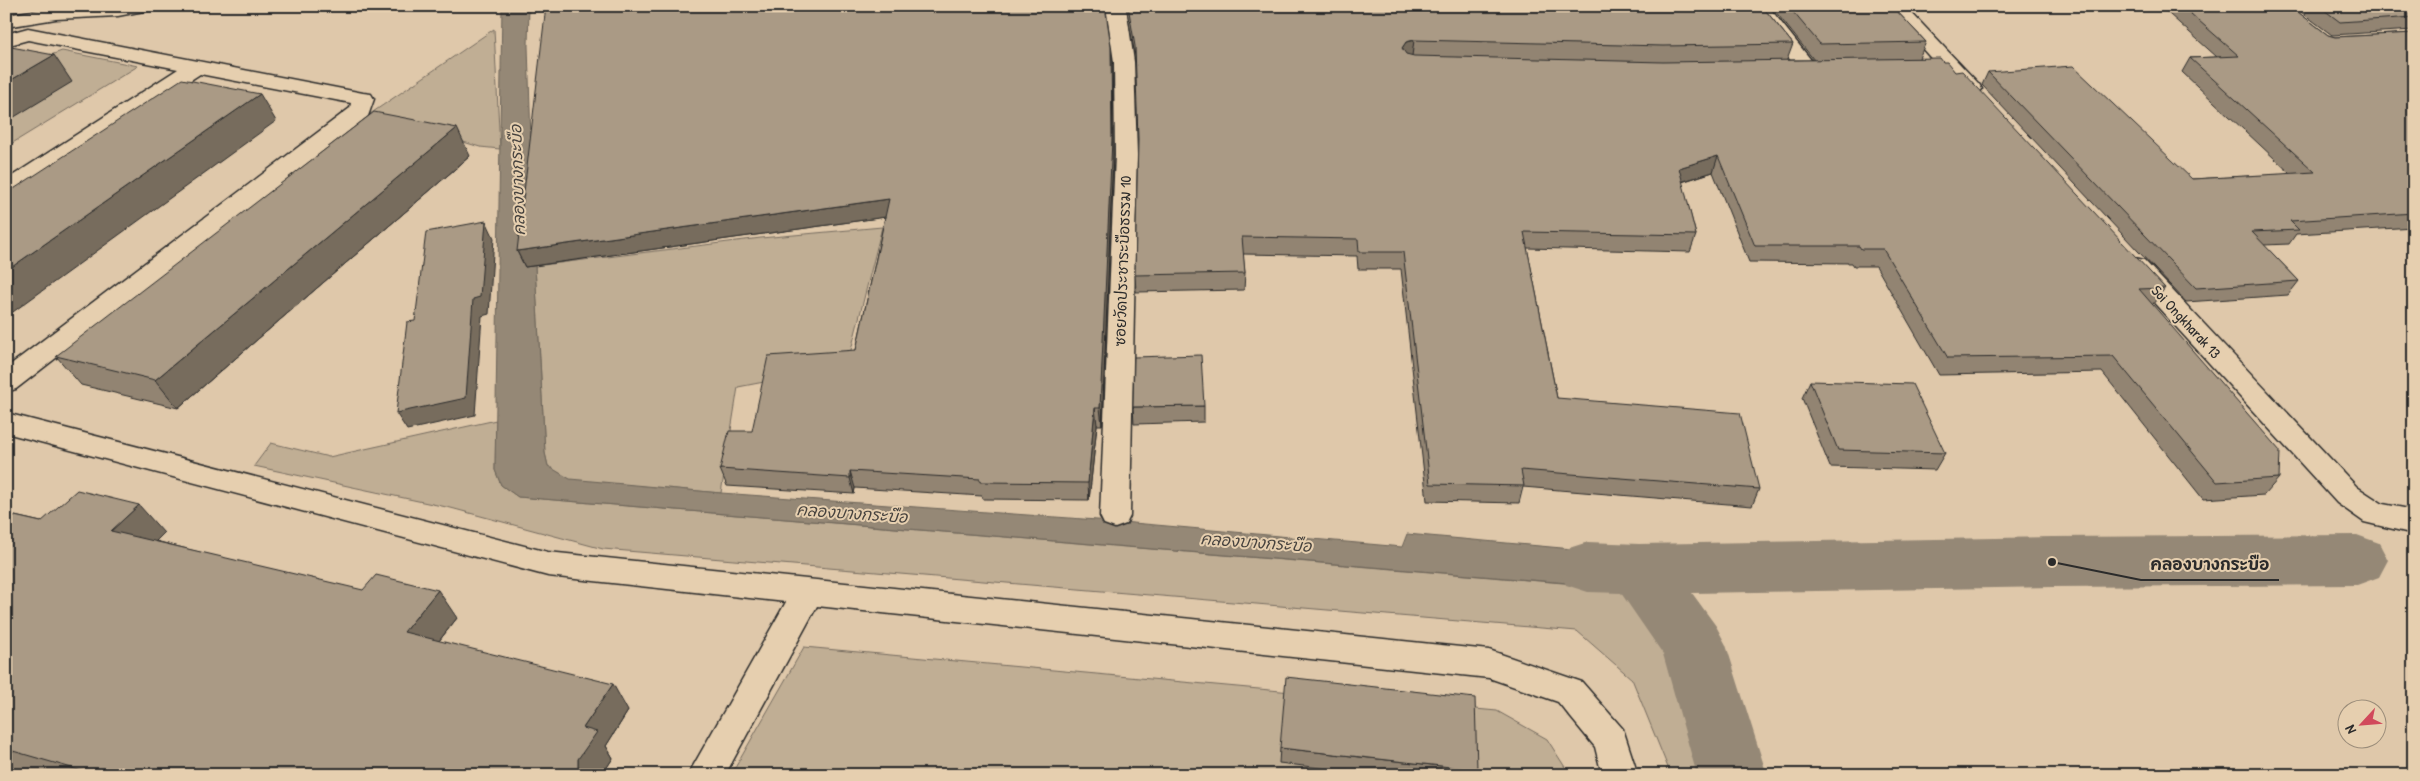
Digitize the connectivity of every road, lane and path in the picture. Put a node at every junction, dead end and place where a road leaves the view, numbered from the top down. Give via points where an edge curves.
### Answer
1 (142, 6) edge
2 (1116, 6) edge
3 (1757, 6) edge
4 (1894, 6) edge
5 (6, 21) edge
6 (6, 40) edge
7 (1921, 66) edge
8 (1949, 66) junction
9 (196, 67) junction
10 (1778, 69) edge
11 (1989, 108) edge
12 (6, 190) edge
13 (2121, 251) edge
14 (6, 382) edge
15 (6, 423) edge
16 (1115, 516) dead end
17 (2414, 522) edge
18 (809, 591) junction
19 (706, 775) edge
20 (1620, 775) edge

1 - 5 street
2 - 16 street, ซอยวัดประชาระบือธรรม 10 via 1124,62 1126,155
3 - 10 street via 1818,68
4 - 8 street
6 - 9 street via 28,34
7 - 8 street
8 - 11 street
9 - 12 street
9 - 14 street via 363,99 360,111
13 - 17 street, Soi Ongkharak 13 via 2347,495 2374,514
15 - 18 street via 548,564
18 - 19 street
18 - 20 street via 1490,664 1570,692 1611,740

